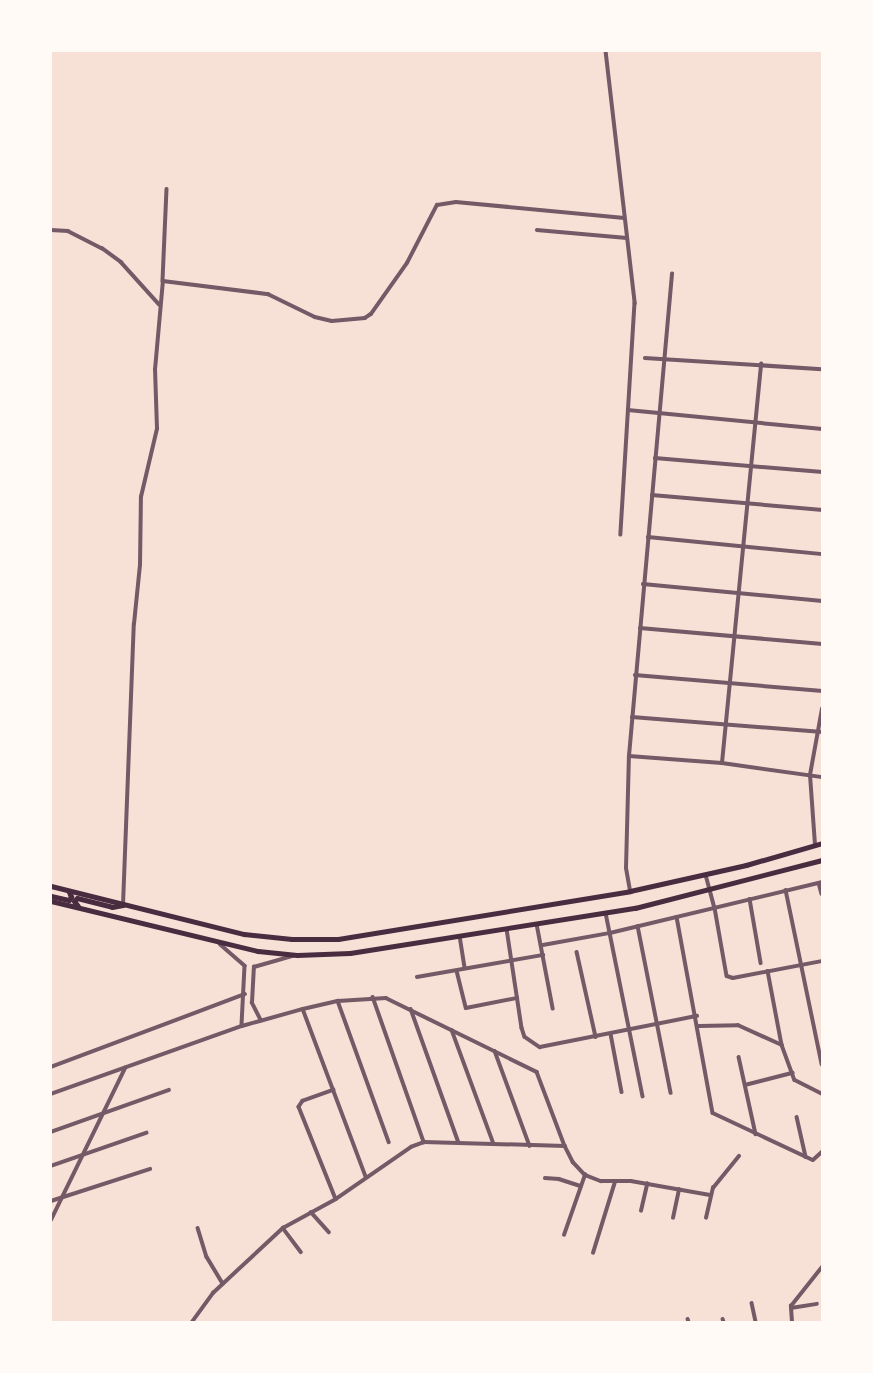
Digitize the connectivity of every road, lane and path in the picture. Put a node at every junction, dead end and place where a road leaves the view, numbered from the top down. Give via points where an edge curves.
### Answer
1 (606, 51) edge
2 (167, 190) dead end
3 (624, 218) junction
4 (51, 230) edge
5 (537, 230) dead end
6 (627, 238) junction
7 (672, 274) dead end
8 (163, 281) junction
9 (159, 304) junction
10 (664, 357) junction
11 (645, 358) dead end
12 (761, 364) junction
13 (822, 369) edge
14 (628, 410) junction
15 (659, 415) junction
16 (754, 424) junction
17 (822, 429) edge
18 (655, 458) junction
19 (750, 466) junction
20 (822, 472) edge
21 (652, 495) junction
22 (747, 503) junction
23 (822, 510) edge
24 (621, 535) dead end
25 (648, 537) junction
26 (743, 547) junction
27 (822, 554) edge
28 (643, 584) junction
29 (738, 594) junction
30 (822, 601) edge
31 (639, 628) junction
32 (734, 636) junction
33 (822, 644) edge
34 (635, 675) junction
35 (730, 683) junction
36 (822, 691) edge
37 (822, 709) edge
38 (632, 717) junction
39 (726, 726) junction
40 (821, 732) edge
41 (629, 756) junction
42 (722, 763) junction
43 (810, 775) junction
44 (822, 777) edge
45 (822, 843) edge
46 (815, 845) junction
47 (822, 860) edge
48 (705, 875) junction
49 (821, 882) edge
50 (51, 886) edge
51 (63, 890) junction
52 (710, 890) junction
53 (786, 890) junction
54 (630, 891) junction
55 (822, 894) edge
56 (51, 898) edge
57 (750, 899) junction
58 (123, 905) junction
59 (715, 908) junction
60 (82, 909) junction
61 (606, 912) junction
62 (677, 917) junction
63 (537, 924) junction
64 (638, 926) junction
65 (507, 929) junction
66 (610, 933) junction
67 (460, 936) junction
68 (220, 944) junction
69 (543, 945) junction
70 (577, 952) dead end
71 (543, 954) junction
72 (297, 955) junction
73 (511, 961) junction
74 (822, 961) edge
75 (761, 963) dead end
76 (802, 965) junction
77 (466, 969) junction
78 (457, 971) junction
79 (768, 971) junction
80 (417, 977) dead end
81 (245, 994) junction
82 (373, 997) junction
83 (517, 998) junction
84 (338, 1001) junction
85 (410, 1007) junction
86 (553, 1008) dead end
87 (303, 1009) junction
88 (697, 1016) junction
89 (261, 1021) junction
90 (658, 1024) junction
91 (242, 1026) junction
92 (699, 1026) junction
93 (452, 1028) junction
94 (631, 1030) junction
95 (611, 1034) junction
96 (596, 1037) junction
97 (782, 1045) junction
98 (494, 1049) junction
99 (739, 1057) dead end
100 (822, 1065) edge
101 (51, 1067) edge
102 (125, 1067) junction
103 (792, 1073) junction
104 (745, 1085) junction
105 (169, 1090) dead end
106 (334, 1090) junction
107 (622, 1092) dead end
108 (671, 1093) dead end
109 (51, 1094) edge
110 (822, 1094) edge
111 (643, 1096) dead end
112 (104, 1113) junction
113 (797, 1117) dead end
114 (51, 1132) edge
115 (146, 1133) dead end
116 (757, 1134) junction
117 (389, 1142) dead end
118 (424, 1142) junction
119 (459, 1143) junction
120 (494, 1144) junction
121 (565, 1146) junction
122 (530, 1147) junction
123 (822, 1152) edge
124 (83, 1156) junction
125 (739, 1156) dead end
126 (807, 1157) junction
127 (51, 1166) edge
128 (150, 1169) dead end
129 (585, 1175) junction
130 (367, 1177) junction
131 (545, 1178) dead end
132 (615, 1182) junction
133 (647, 1184) junction
134 (581, 1186) junction
135 (679, 1189) junction
136 (710, 1195) junction
137 (62, 1197) junction
138 (337, 1199) junction
139 (51, 1201) edge
140 (641, 1211) dead end
141 (311, 1212) junction
142 (673, 1218) dead end
143 (706, 1218) dead end
144 (51, 1220) edge
145 (198, 1228) dead end
146 (283, 1228) junction
147 (329, 1233) dead end
148 (564, 1235) dead end
149 (301, 1252) dead end
150 (593, 1253) dead end
151 (822, 1267) edge
152 (223, 1284) junction
153 (752, 1303) dead end
154 (817, 1304) dead end
155 (790, 1308) junction
156 (192, 1322) edge
157 (756, 1322) edge
158 (792, 1322) edge

1 - 3 street
2 - 8 street
3 - 6 street
3 - 8 street via 456,202 437,205 407,263 371,314 360,319 325,320 268,294
4 - 9 street via 68,231 102,248
5 - 6 street
6 - 14 street via 635,303
7 - 10 street
8 - 9 street
9 - 58 street via 157,429 141,497
10 - 11 street
10 - 12 street
10 - 15 street
12 - 13 street
12 - 16 street
14 - 15 street
14 - 24 street
15 - 16 street
15 - 18 street
16 - 17 street
16 - 19 street
18 - 19 street
18 - 21 street
19 - 20 street
19 - 22 street
21 - 22 street
21 - 25 street
22 - 23 street
22 - 26 street
25 - 26 street
25 - 28 street
26 - 27 street
26 - 29 street
28 - 29 street
28 - 31 street
29 - 30 street
29 - 32 street
31 - 32 street
31 - 34 street
32 - 33 street
32 - 35 street
34 - 35 street
34 - 38 street
35 - 36 street
35 - 39 street
37 - 40 street
38 - 39 street
38 - 41 street
39 - 40 street
39 - 42 street
40 - 43 street
41 - 42 street
41 - 54 street via 626,868
42 - 43 street
43 - 44 street
43 - 46 street
45 - 46 highway
46 - 48 highway
47 - 52 highway
48 - 52 street
48 - 54 highway
49 - 53 street
49 - 55 street
50 - 51 highway
51 - 56 highway via 71,895 69,900
51 - 58 highway
52 - 59 street
52 - 61 highway
53 - 57 street
53 - 76 street
54 - 58 highway via 338,939 244,934
56 - 60 highway
57 - 59 street
57 - 75 street
58 - 60 highway via 115,908 75,899
59 - 62 street
59 - 79 street via 727,975 733,978
60 - 68 highway
61 - 63 highway
61 - 66 street
62 - 64 street
62 - 88 street
63 - 65 highway
63 - 69 street
64 - 66 street
64 - 90 street
65 - 67 highway
65 - 73 street
66 - 69 street
66 - 94 street
67 - 72 highway via 350,953
67 - 77 street
68 - 72 highway
68 - 81 street via 244,966
69 - 71 street
70 - 96 street
71 - 73 street
71 - 86 street
72 - 89 street via 254,967 251,995
73 - 77 street
73 - 83 street
74 - 76 street
76 - 79 street
76 - 100 street
77 - 78 street
78 - 80 street
78 - 83 street via 466,1009
79 - 97 street
81 - 91 street
81 - 101 street
82 - 84 street
82 - 85 street
82 - 118 street
83 - 96 street via 525,1037 540,1047
84 - 87 street
84 - 117 street
85 - 93 street
85 - 119 street
87 - 89 street
87 - 106 street
88 - 90 street
88 - 92 street
89 - 91 street
90 - 94 street
90 - 108 street
91 - 102 street
92 - 97 street via 737,1025
92 - 116 street via 711,1108 718,1116
93 - 98 street
93 - 120 street
94 - 95 street
94 - 111 street
95 - 96 street
95 - 107 street
97 - 103 street
98 - 121 street via 537,1072
98 - 122 street
99 - 104 street
102 - 109 street
102 - 112 street
103 - 104 street
103 - 110 street via 799,1084
104 - 116 street
105 - 112 street
106 - 130 street
106 - 138 street via 303,1101 299,1107
112 - 114 street
112 - 124 street
113 - 126 street
115 - 124 street
116 - 126 street
118 - 119 street
118 - 130 street
119 - 120 street
120 - 122 street
121 - 122 street
121 - 129 street
123 - 126 street via 813,1160
124 - 127 street
124 - 137 street
125 - 136 street
128 - 137 street
129 - 132 street
129 - 134 street
130 - 138 street
131 - 134 street
132 - 133 street
132 - 150 street
133 - 135 street
133 - 140 street
134 - 148 street
135 - 136 street
135 - 142 street
136 - 143 street
137 - 139 street
137 - 144 street
138 - 141 street
141 - 146 street
141 - 147 street
145 - 152 street via 207,1257
146 - 149 street
146 - 152 street
151 - 155 street
152 - 156 street
153 - 157 street
154 - 155 street
155 - 158 street

